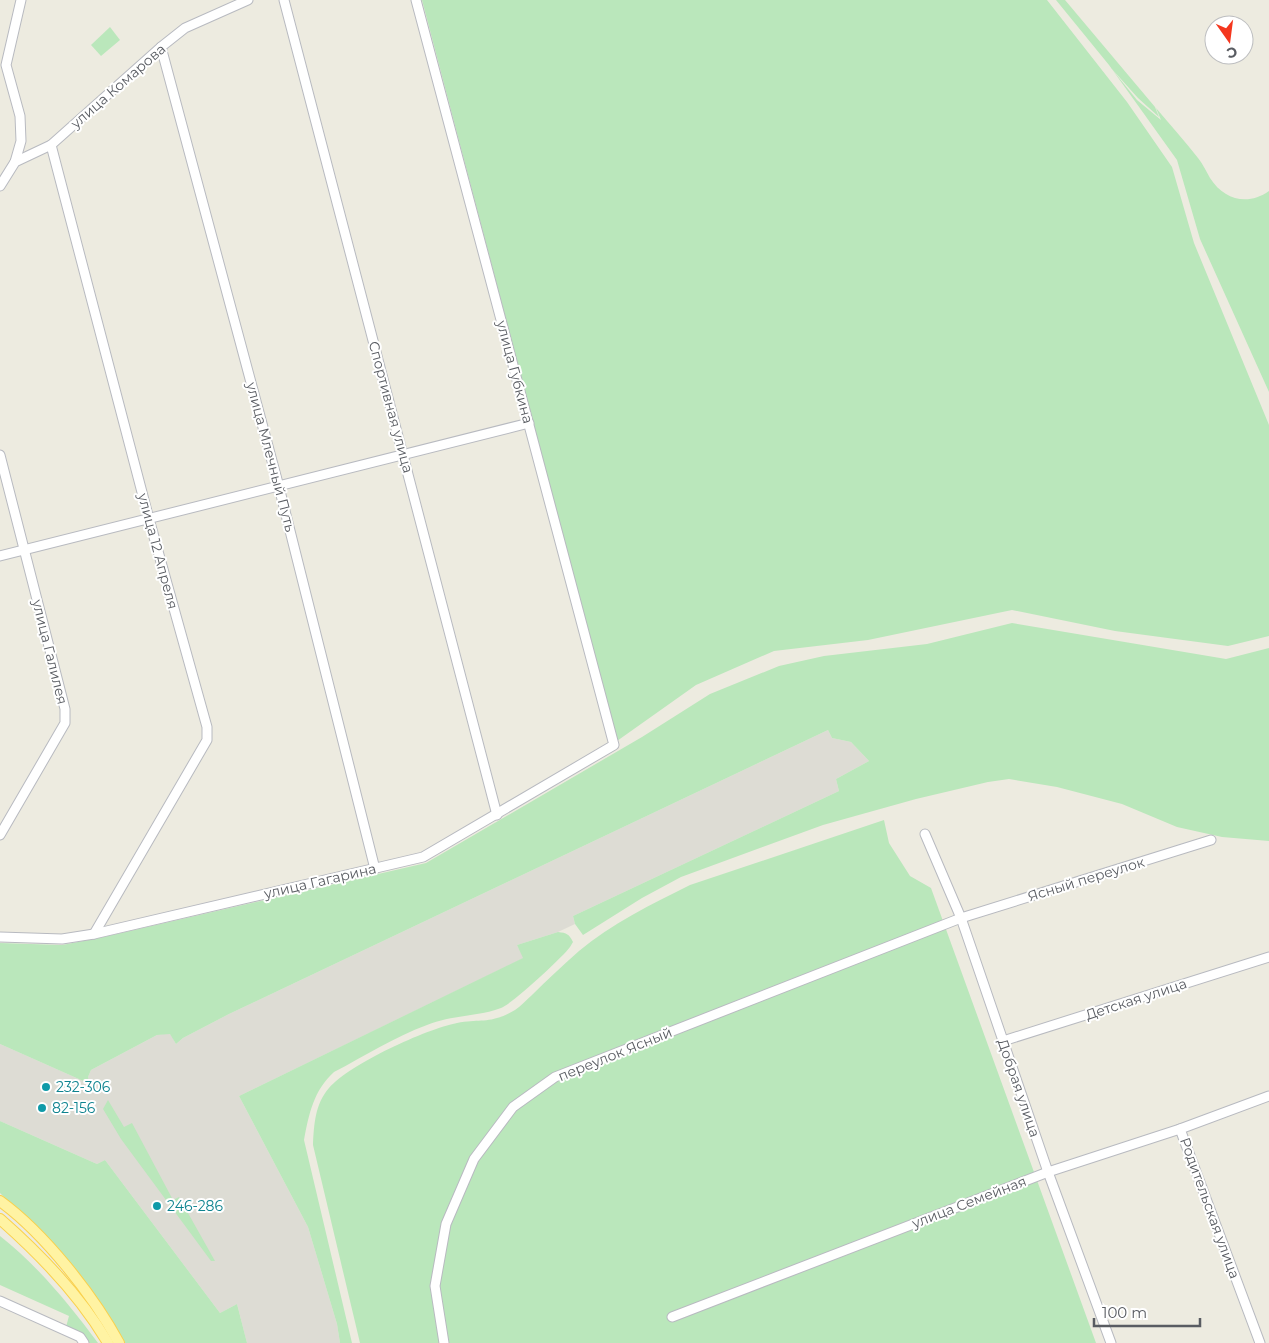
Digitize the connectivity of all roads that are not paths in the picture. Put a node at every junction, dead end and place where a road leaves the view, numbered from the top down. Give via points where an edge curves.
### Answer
1 (22, 0) edge
2 (248, 0) edge
3 (284, 0) edge
4 (416, 0) edge
5 (161, 47) junction
6 (51, 145) junction
7 (15, 162) junction
8 (0, 186) edge
9 (529, 423) junction
10 (404, 454) junction
11 (0, 455) edge
12 (279, 487) junction
13 (149, 519) junction
14 (24, 550) junction
15 (0, 556) edge
16 (614, 745) joint
17 (497, 815) junction
18 (926, 834) dead end
19 (0, 835) edge
20 (1211, 840) dead end
21 (375, 869) junction
22 (961, 918) junction
23 (94, 934) junction
24 (0, 937) edge
25 (1269, 957) edge
26 (1004, 1042) junction
27 (1269, 1096) edge
28 (1180, 1129) junction
29 (1048, 1172) junction
30 (0, 1201) edge
31 (0, 1219) edge
32 (0, 1301) edge
33 (672, 1317) dead end
34 (84, 1343) edge
35 (108, 1343) edge
36 (119, 1343) edge
37 (444, 1343) edge
38 (1111, 1343) edge
39 (1260, 1343) edge

1 - 7 street via 6,65 20,116 21,141
2 - 5 street, улица Комарова via 185,28
3 - 10 street, Спортивная улица
4 - 9 street, улица Губкина
5 - 6 street, улица Комарова
5 - 12 street, улица Млечный Путь
6 - 7 street, улица Комарова
6 - 13 street, улица 12 Апреля
7 - 8 street
9 - 10 street
9 - 16 street, улица Губкина
10 - 12 street
10 - 17 street, Спортивная улица
11 - 14 street, улица Галилея
12 - 13 street
12 - 21 street, улица Млечный Путь
13 - 14 street
13 - 23 street, улица 12 Апреля via 207,727 207,740
14 - 15 street
14 - 19 street, улица Галилея via 65,723
16 - 17 street, улица Гагарина
17 - 21 street, улица Гагарина via 423,857
18 - 22 street, Добрая улица
20 - 22 street, Ясный переулок
21 - 23 street, улица Гагарина
22 - 26 street, Добрая улица
22 - 37 street, переулок Ясный via 555,1077 512,1107 474,1159 446,1224 435,1286
23 - 24 street, улица Гагарина via 62,939
25 - 26 street, Детская улица
26 - 29 street, Добрая улица
27 - 28 street, улица Семейная
28 - 29 street, улица Семейная
28 - 39 street, Родительская улица
29 - 33 street, улица Семейная
29 - 38 street, Добрая улица
30 - 36 main road via 38,1235 67,1268
31 - 35 main road via 62,1280
32 - 34 street via 80,1337

